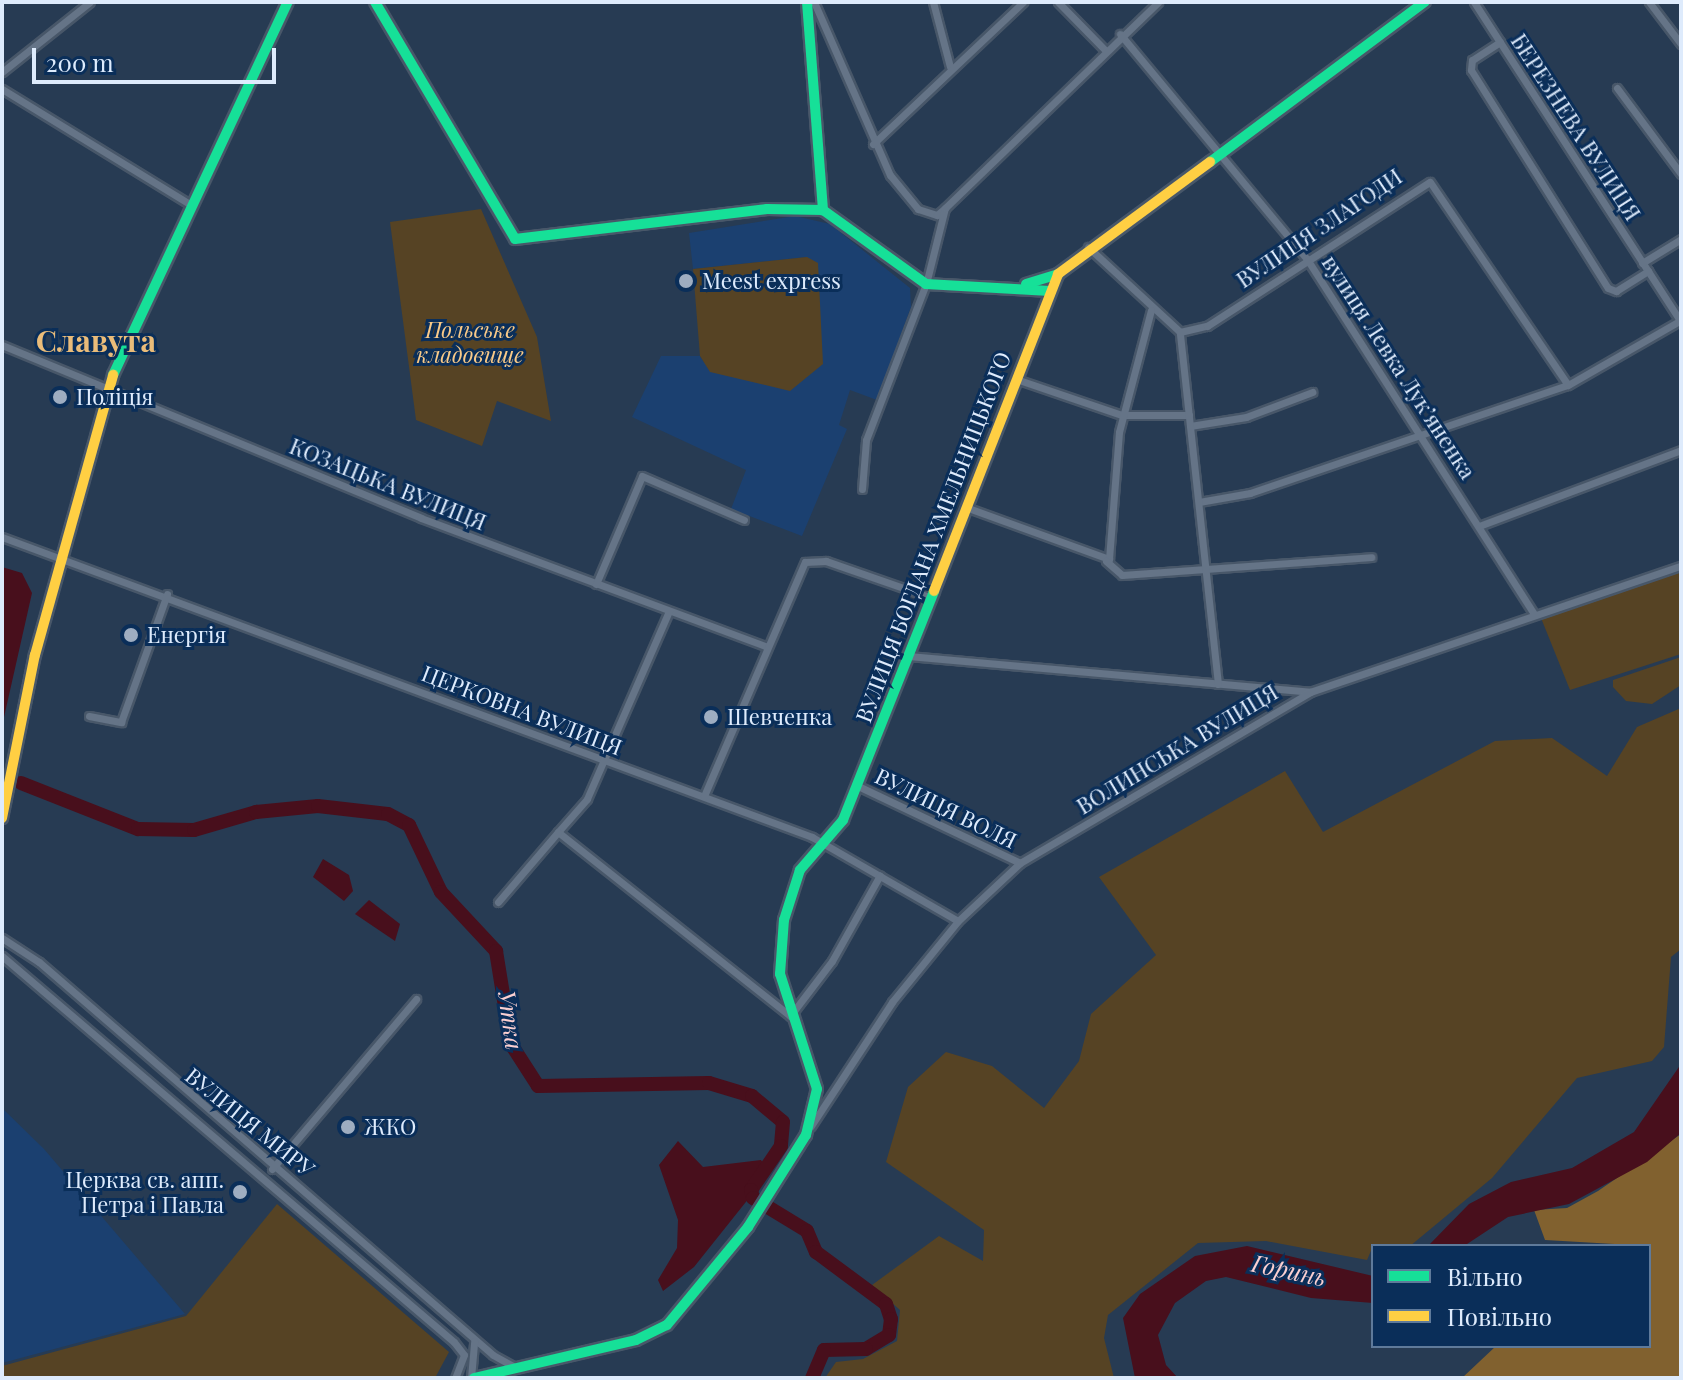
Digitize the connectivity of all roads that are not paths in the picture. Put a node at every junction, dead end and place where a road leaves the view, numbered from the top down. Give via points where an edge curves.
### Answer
1 (90, 2) edge
2 (288, 2) edge
3 (375, 2) edge
4 (807, 2) edge
5 (814, 2) edge
6 (933, 2) edge
7 (1023, 2) edge
8 (1058, 2) edge
9 (1158, 2) edge
10 (1425, 2) edge
11 (1474, 2) edge
12 (1649, 2) edge
13 (1120, 34) junction
14 (1500, 42) junction
15 (1681, 44) edge
16 (1104, 49) junction
17 (950, 67) junction
18 (2, 72) edge
19 (1617, 88) dead end
20 (2, 89) edge
21 (873, 144) junction
22 (1217, 152) junction
23 (1681, 174) edge
24 (190, 204) junction
25 (945, 208) junction
26 (823, 210) junction
27 (1681, 239) edge
28 (1087, 246) junction
29 (1307, 259) junction
30 (1642, 263) junction
31 (1648, 271) junction
32 (1058, 274) junction
33 (926, 284) junction
34 (1016, 287) junction
35 (1050, 291) junction
36 (1044, 306) junction
37 (1151, 310) junction
38 (1680, 320) edge
39 (1180, 332) junction
40 (2, 345) edge
41 (1016, 379) junction
42 (1568, 385) junction
43 (107, 387) junction
44 (1312, 392) dead end
45 (1122, 415) junction
46 (1189, 415) junction
47 (1190, 426) junction
48 (1424, 435) junction
49 (1681, 450) edge
50 (862, 489) dead end
51 (1199, 502) junction
52 (968, 508) junction
53 (744, 520) dead end
54 (1479, 526) junction
55 (2, 537) edge
56 (63, 555) junction
57 (1371, 557) dead end
58 (1106, 561) junction
59 (1681, 566) edge
60 (1208, 573) junction
61 (596, 584) junction
62 (167, 594) junction
63 (932, 598) junction
64 (669, 611) junction
65 (1534, 614) junction
66 (765, 646) junction
67 (909, 656) junction
68 (1218, 684) junction
69 (1310, 692) junction
70 (89, 716) dead end
71 (606, 761) junction
72 (858, 786) junction
73 (704, 796) junction
74 (2, 818) edge
75 (558, 832) junction
76 (821, 841) junction
77 (1020, 863) junction
78 (880, 875) junction
79 (498, 902) dead end
80 (958, 921) junction
81 (2, 938) edge
82 (2, 956) edge
83 (416, 999) dead end
84 (790, 1016) junction
85 (809, 1129) junction
86 (272, 1169) junction
87 (474, 1339) junction
88 (464, 1355) junction
89 (515, 1367) junction
90 (455, 1378) edge
91 (472, 1378) edge

1 - 18 street
2 - 24 main road
3 - 26 main road via 515,239 767,209
4 - 26 main road
5 - 21 street
6 - 17 street
7 - 17 street
8 - 16 street
9 - 13 street
10 - 22 main road, ВУЛИЦЯ БОГДАНА ХМЕЛЬНИЦЬКОГО
11 - 14 street, БЕРЕЗНЕВА ВУЛИЦЯ
12 - 15 street
13 - 16 street
13 - 22 street, вулиця Левка Лукʼяненка
14 - 30 street, БЕРЕЗНЕВА ВУЛИЦЯ
14 - 31 street via 1472,60 1471,70 1608,288 1616,291
16 - 25 street
17 - 21 street
19 - 23 street
20 - 24 street
21 - 25 street via 908,201 927,214
22 - 28 main road, ВУЛИЦЯ БОГДАНА ХМЕЛЬНИЦЬКОГО
22 - 29 street, вулиця Левка Лукʼяненка
24 - 43 main road
25 - 33 street
26 - 33 main road
27 - 30 street
28 - 32 main road, ВУЛИЦЯ БОГДАНА ХМЕЛЬНИЦЬКОГО
28 - 37 street
29 - 39 street, ВУЛИЦЯ ЗЛАГОДИ via 1207,326
29 - 42 street, ВУЛИЦЯ ЗЛАГОДИ via 1430,182
29 - 48 street, вулиця Левка Лукʼяненка
30 - 31 street, БЕРЕЗНЕВА ВУЛИЦЯ
31 - 38 street, БЕРЕЗНЕВА ВУЛИЦЯ
32 - 34 main road
32 - 35 main road, ВУЛИЦЯ БОГДАНА ХМЕЛЬНИЦЬКОГО
33 - 34 main road
33 - 50 street via 866,440
34 - 35 main road
34 - 36 main road
35 - 36 main road, ВУЛИЦЯ БОГДАНА ХМЕЛЬНИЦЬКОГО
36 - 41 main road, ВУЛИЦЯ БОГДАНА ХМЕЛЬНИЦЬКОГО
37 - 39 street
37 - 45 street
38 - 42 street
39 - 46 street
40 - 43 street, КОЗАЦЬКА ВУЛИЦЯ
41 - 45 street
41 - 52 main road, ВУЛИЦЯ БОГДАНА ХМЕЛЬНИЦЬКОГО
42 - 48 street
43 - 56 main road
43 - 61 street, КОЗАЦЬКА ВУЛИЦЯ
44 - 47 street via 1246,417
45 - 46 street
45 - 58 street
46 - 47 street
47 - 51 street
48 - 51 street via 1250,493
48 - 54 street, вулиця Левка Лукʼяненка
49 - 54 street
51 - 60 street
52 - 58 street
52 - 63 main road, ВУЛИЦЯ БОГДАНА ХМЕЛЬНИЦЬКОГО
53 - 61 street via 642,476
54 - 65 street, вулиця Левка Лукʼяненка
55 - 56 street, ЦЕРКОВНА ВУЛИЦЯ
56 - 62 street, ЦЕРКОВНА ВУЛИЦЯ
56 - 74 main road
57 - 60 street
58 - 60 street via 1122,575
59 - 65 street, ВОЛИНСЬКА ВУЛИЦЯ
60 - 68 street
61 - 64 street, КОЗАЦЬКА ВУЛИЦЯ
62 - 70 street via 121,722
62 - 71 street, ЦЕРКОВНА ВУЛИЦЯ
63 - 66 street via 811,560 794,579
63 - 67 main road, ВУЛИЦЯ БОГДАНА ХМЕЛЬНИЦЬКОГО
64 - 66 street, КОЗАЦЬКА ВУЛИЦЯ
64 - 71 street
65 - 69 street, ВОЛИНСЬКА ВУЛИЦЯ
66 - 73 street
67 - 68 street
67 - 72 main road, ВУЛИЦЯ БОГДАНА ХМЕЛЬНИЦЬКОГО
68 - 69 street
69 - 77 street, ВОЛИНСЬКА ВУЛИЦЯ
71 - 73 street, ЦЕРКОВНА ВУЛИЦЯ
71 - 75 street
72 - 76 main road, ВУЛИЦЯ БОГДАНА ХМЕЛЬНИЦЬКОГО via 843,820
72 - 77 street, ВУЛИЦЯ ВОЛЯ
73 - 76 street, ЦЕРКОВНА ВУЛИЦЯ
75 - 79 street
75 - 84 street
76 - 78 street, ЦЕРКОВНА ВУЛИЦЯ
76 - 84 main road, ВУЛИЦЯ БОГДАНА ХМЕЛЬНИЦЬКОГО via 800,870 784,920 780,974
77 - 80 street, ВОЛИНСЬКА ВУЛИЦЯ
78 - 80 street, ЦЕРКОВНА ВУЛИЦЯ
78 - 84 street via 832,961
80 - 85 street, ВОЛИНСЬКА ВУЛИЦЯ via 892,1002
81 - 86 street, ВУЛИЦЯ МИРУ via 39,962
82 - 88 street, ВУЛИЦЯ МИРУ
83 - 86 street
84 - 85 main road, ВУЛИЦЯ БОГДАНА ХМЕЛЬНИЦЬКОГО via 816,1079
85 - 89 main road, ВУЛИЦЯ БОГДАНА ХМЕЛЬНИЦЬКОГО via 748,1227 683,1311 654,1332
86 - 87 street, ВУЛИЦЯ МИРУ
87 - 89 street, ВУЛИЦЯ МИРУ
87 - 91 street
88 - 90 street
88 - 91 street
89 - 91 main road, ВУЛИЦЯ БОГДАНА ХМЕЛЬНИЦЬКОГО

